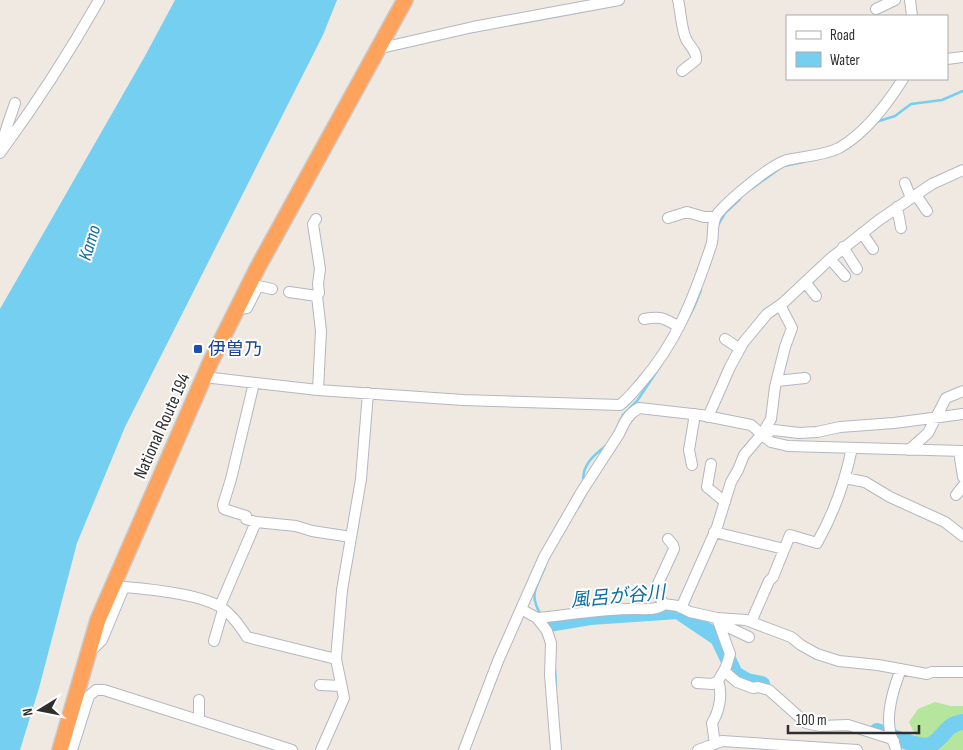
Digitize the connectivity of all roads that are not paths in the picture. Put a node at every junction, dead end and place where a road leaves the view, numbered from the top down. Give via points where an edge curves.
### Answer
1 (99, 0) edge
2 (405, 0) edge
3 (619, 0) edge
4 (678, 0) edge
5 (895, 0) edge
6 (910, 0) edge
7 (876, 9) dead end
8 (912, 15) edge
9 (377, 49) junction
10 (963, 57) edge
11 (948, 59) edge
12 (682, 71) dead end
13 (902, 80) edge
14 (15, 103) dead end
15 (0, 153) edge
16 (963, 170) edge
17 (905, 183) dead end
18 (913, 196) junction
19 (897, 207) junction
20 (927, 212) dead end
21 (715, 217) junction
22 (668, 218) dead end
23 (316, 219) dead end
24 (901, 228) dead end
25 (862, 233) junction
26 (843, 247) junction
27 (873, 249) dead end
28 (830, 259) junction
29 (857, 269) dead end
30 (845, 276) dead end
31 (805, 282) junction
32 (272, 289) dead end
33 (289, 292) dead end
34 (317, 296) junction
35 (816, 296) dead end
36 (780, 304) junction
37 (237, 309) junction
38 (644, 319) dead end
39 (679, 327) junction
40 (725, 339) dead end
41 (740, 349) junction
42 (204, 377) junction
43 (805, 378) dead end
44 (777, 381) junction
45 (254, 383) junction
46 (318, 390) junction
47 (963, 391) edge
48 (368, 393) junction
49 (627, 407) junction
50 (695, 414) junction
51 (963, 414) edge
52 (708, 417) junction
53 (936, 417) junction
54 (762, 434) junction
55 (852, 448) junction
56 (909, 450) junction
57 (961, 451) edge
58 (692, 464) dead end
59 (711, 464) dead end
60 (963, 477) edge
61 (845, 478) junction
62 (963, 486) edge
63 (956, 495) dead end
64 (725, 502) junction
65 (256, 522) junction
66 (714, 532) junction
67 (963, 536) edge
68 (351, 537) junction
69 (668, 539) dead end
70 (784, 550) junction
71 (664, 604) junction
72 (221, 608) junction
73 (681, 608) junction
74 (521, 610) junction
75 (537, 618) junction
76 (718, 622) junction
77 (751, 622) junction
78 (749, 637) dead end
79 (214, 641) dead end
80 (88, 653) junction
81 (336, 660) junction
82 (901, 669) junction
83 (724, 671) junction
84 (963, 672) edge
85 (718, 681) junction
86 (697, 683) dead end
87 (320, 684) dead end
88 (341, 686) junction
89 (199, 700) dead end
90 (199, 720) junction
91 (715, 744) junction
92 (895, 746) edge
93 (60, 750) edge
94 (72, 750) edge
95 (292, 750) edge
96 (321, 750) edge
97 (464, 750) edge
98 (552, 750) edge
99 (556, 750) edge
100 (698, 750) edge
101 (857, 750) edge

1 - 15 street via 46,90
2 - 9 highway, National Route 194
3 - 9 street via 473,27
4 - 12 street via 685,37 696,53 696,60
5 - 7 street
6 - 8 street
9 - 37 highway, National Route 194
10 - 11 street
13 - 21 street via 871,121 846,143 830,152 778,164 740,192
14 - 15 street
16 - 18 street
17 - 18 street
18 - 19 street
18 - 20 street
19 - 24 street
19 - 25 street
21 - 22 street via 687,212
21 - 39 street via 713,240 690,306
23 - 34 street via 313,224 320,269
25 - 26 street
25 - 27 street
26 - 28 street
26 - 29 street
28 - 30 street
28 - 31 street
31 - 35 street
31 - 36 street
32 - 37 street via 258,286 246,308
33 - 34 street
34 - 46 street via 321,331
36 - 41 street via 763,318
36 - 44 street via 792,328
37 - 42 highway, National Route 194
38 - 39 street via 665,318
39 - 49 street
40 - 41 street
41 - 52 street
42 - 45 street
42 - 80 highway, National Route 194 via 98,620
43 - 44 street
44 - 54 street via 771,419
45 - 46 street
45 - 65 street via 223,505
46 - 48 street
47 - 53 street via 946,398
48 - 49 street
48 - 68 street via 361,480
49 - 50 street
49 - 74 street via 619,434 560,528
50 - 52 street
50 - 58 street via 689,450
51 - 53 street
52 - 54 street via 751,425
53 - 54 street via 817,432 774,430
53 - 56 street via 928,433
54 - 55 street via 771,442 788,446
54 - 64 street via 744,455
55 - 56 street
55 - 61 street
56 - 57 street
57 - 60 street
59 - 64 street via 707,487
61 - 67 street via 865,482 945,522
61 - 70 street via 817,543 790,535
62 - 63 street
64 - 66 street
65 - 68 street
65 - 72 street
66 - 70 street
66 - 73 street
68 - 81 street via 342,590
69 - 71 street via 674,549 656,588
70 - 77 street
71 - 73 street
71 - 75 street via 645,609 612,609
72 - 79 street
72 - 80 street via 196,597 124,587 102,640
72 - 81 street via 238,622 247,637
73 - 76 street
74 - 75 street
74 - 97 street
75 - 99 street via 551,643
76 - 77 street via 737,618
76 - 78 street
76 - 83 street via 730,654
77 - 82 street via 791,637 830,659
80 - 93 highway, National Route 194
81 - 88 street
82 - 84 street via 927,674
82 - 92 street via 890,711 890,731
83 - 85 street
83 - 92 street via 737,682 769,690 806,723 848,725
85 - 86 street
85 - 91 street via 720,699 712,723
87 - 88 street
88 - 96 street via 344,698
89 - 90 street
90 - 94 street via 96,690 89,696
90 - 95 street
91 - 100 street
91 - 101 street via 722,741
98 - 99 street

